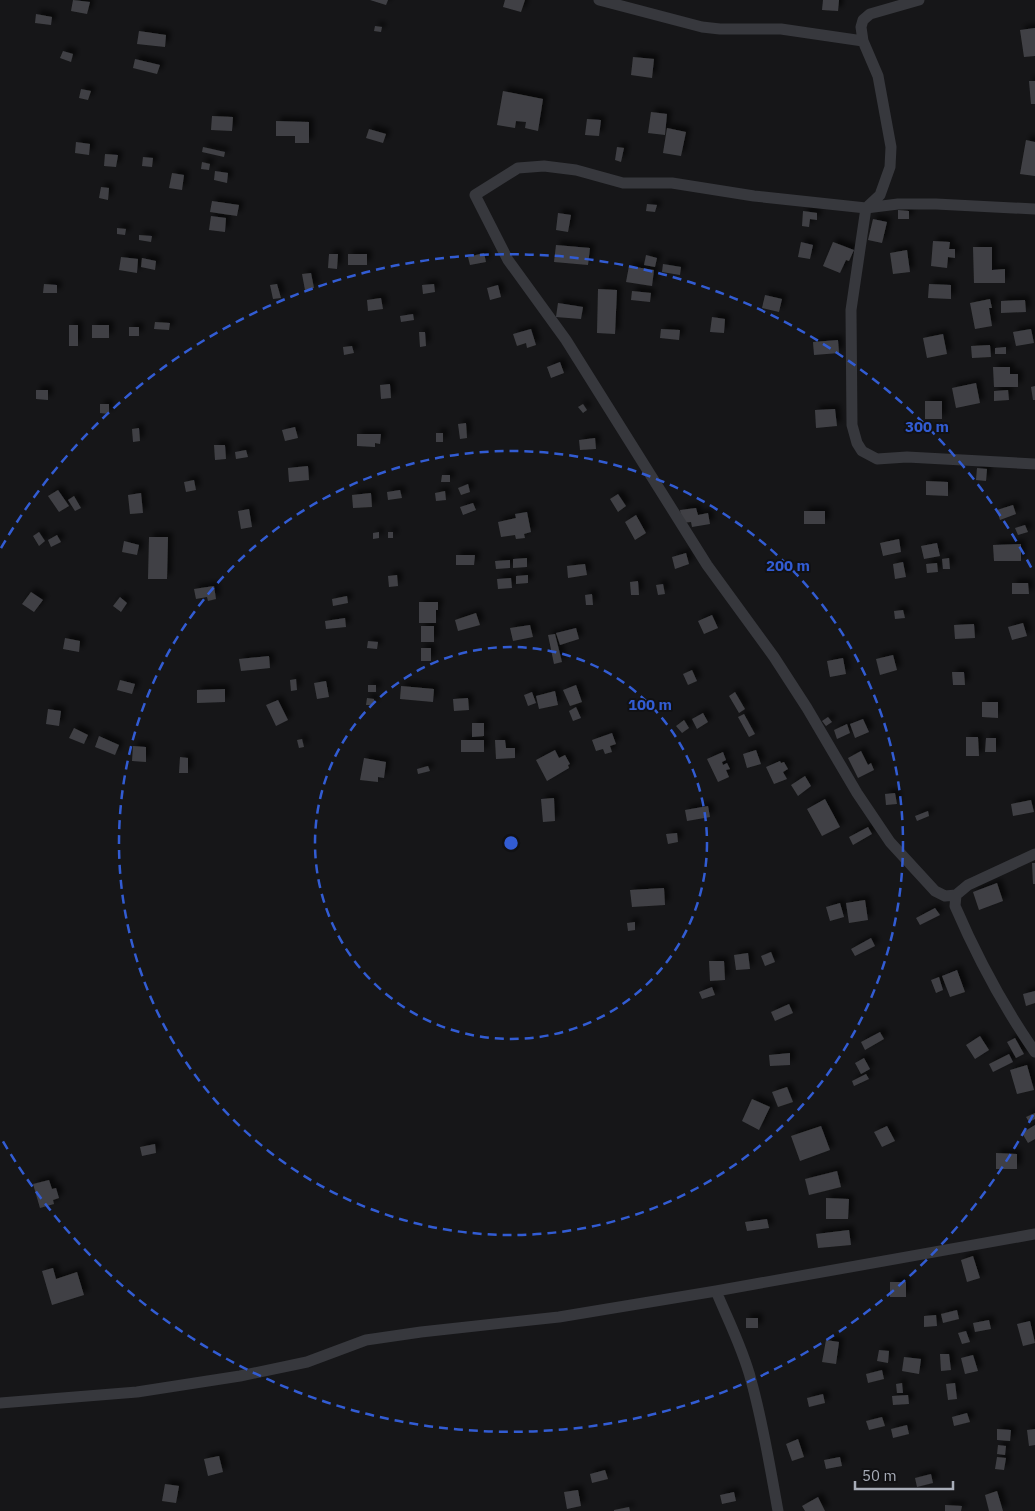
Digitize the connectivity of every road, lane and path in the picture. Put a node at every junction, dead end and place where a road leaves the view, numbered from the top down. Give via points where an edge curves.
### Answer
1 (599, 0) edge
2 (919, 0) edge
3 (863, 41) junction
4 (866, 208) junction
5 (1035, 210) edge
6 (1035, 464) edge
7 (1035, 854) edge
8 (956, 895) junction
9 (1035, 1050) edge
10 (1035, 1234) edge
11 (716, 1291) junction
12 (0, 1403) edge
13 (778, 1511) edge

1 - 3 street via 702,27 781,29
2 - 3 street via 870,14 860,27
3 - 4 street via 878,76 891,147 890,167 880,195
4 - 5 street via 936,204
4 - 6 street via 852,310 852,425 862,452 877,458
4 - 8 street via 754,196 672,182 623,183 576,170 544,166 518,168 475,195 508,260 566,340 707,565 774,657 890,842 935,891 944,896
7 - 8 street via 968,885
8 - 9 street via 955,906 985,971 1015,1024
10 - 11 street
11 - 12 street via 559,1317 366,1340 307,1362 240,1376 137,1392
11 - 13 street via 751,1379

